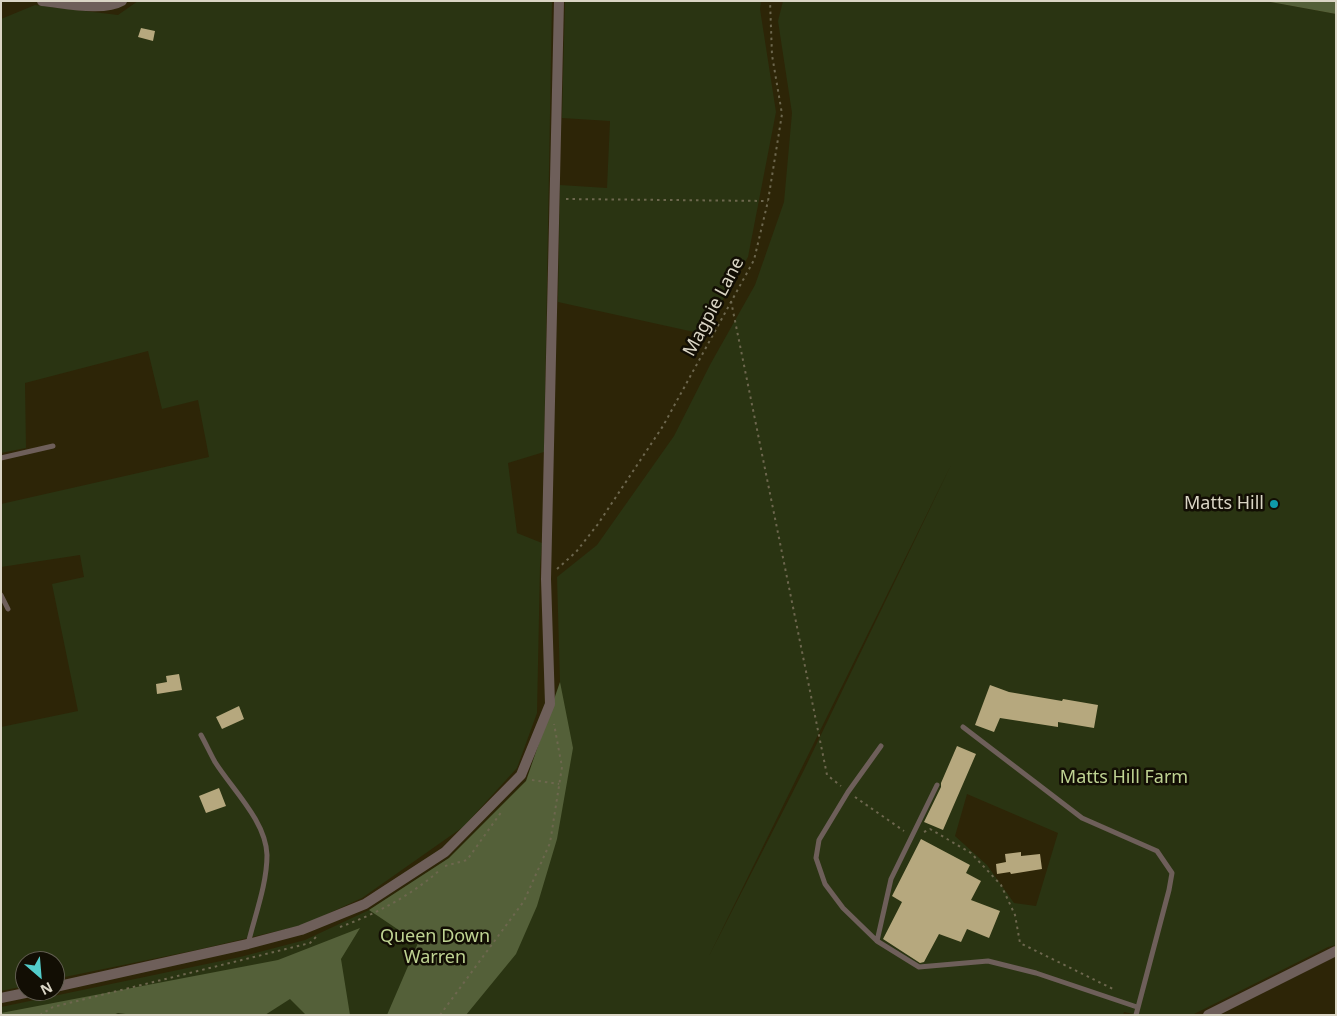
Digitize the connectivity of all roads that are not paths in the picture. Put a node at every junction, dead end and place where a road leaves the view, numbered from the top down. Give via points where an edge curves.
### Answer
1 (42, 1) edge
2 (122, 1) edge
3 (560, 1) edge
4 (66, 2) edge
5 (53, 446) dead end
6 (1, 458) edge
7 (1, 595) edge
8 (8, 609) dead end
9 (962, 727) dead end
10 (201, 735) dead end
11 (880, 746) dead end
12 (937, 785) dead end
13 (877, 941) junction
14 (248, 944) junction
15 (1336, 951) edge
16 (65, 985) edge
17 (15, 995) edge
18 (1, 998) edge
19 (1137, 1007) junction
20 (1136, 1015) edge
21 (1208, 1015) edge

1 - 4 street
2 - 4 street via 115,6
3 - 14 street via 546,579 550,704 521,775 445,852 365,904 301,930
5 - 6 lane
7 - 8 lane
9 - 19 lane via 1082,818 1157,851 1172,873
10 - 14 lane via 253,817 267,853
11 - 13 lane via 819,840 816,858 825,884 843,908
12 - 13 lane via 891,879
13 - 19 lane via 919,967 988,961 1036,973
14 - 16 street
15 - 21 street
17 - 18 street
19 - 20 lane

